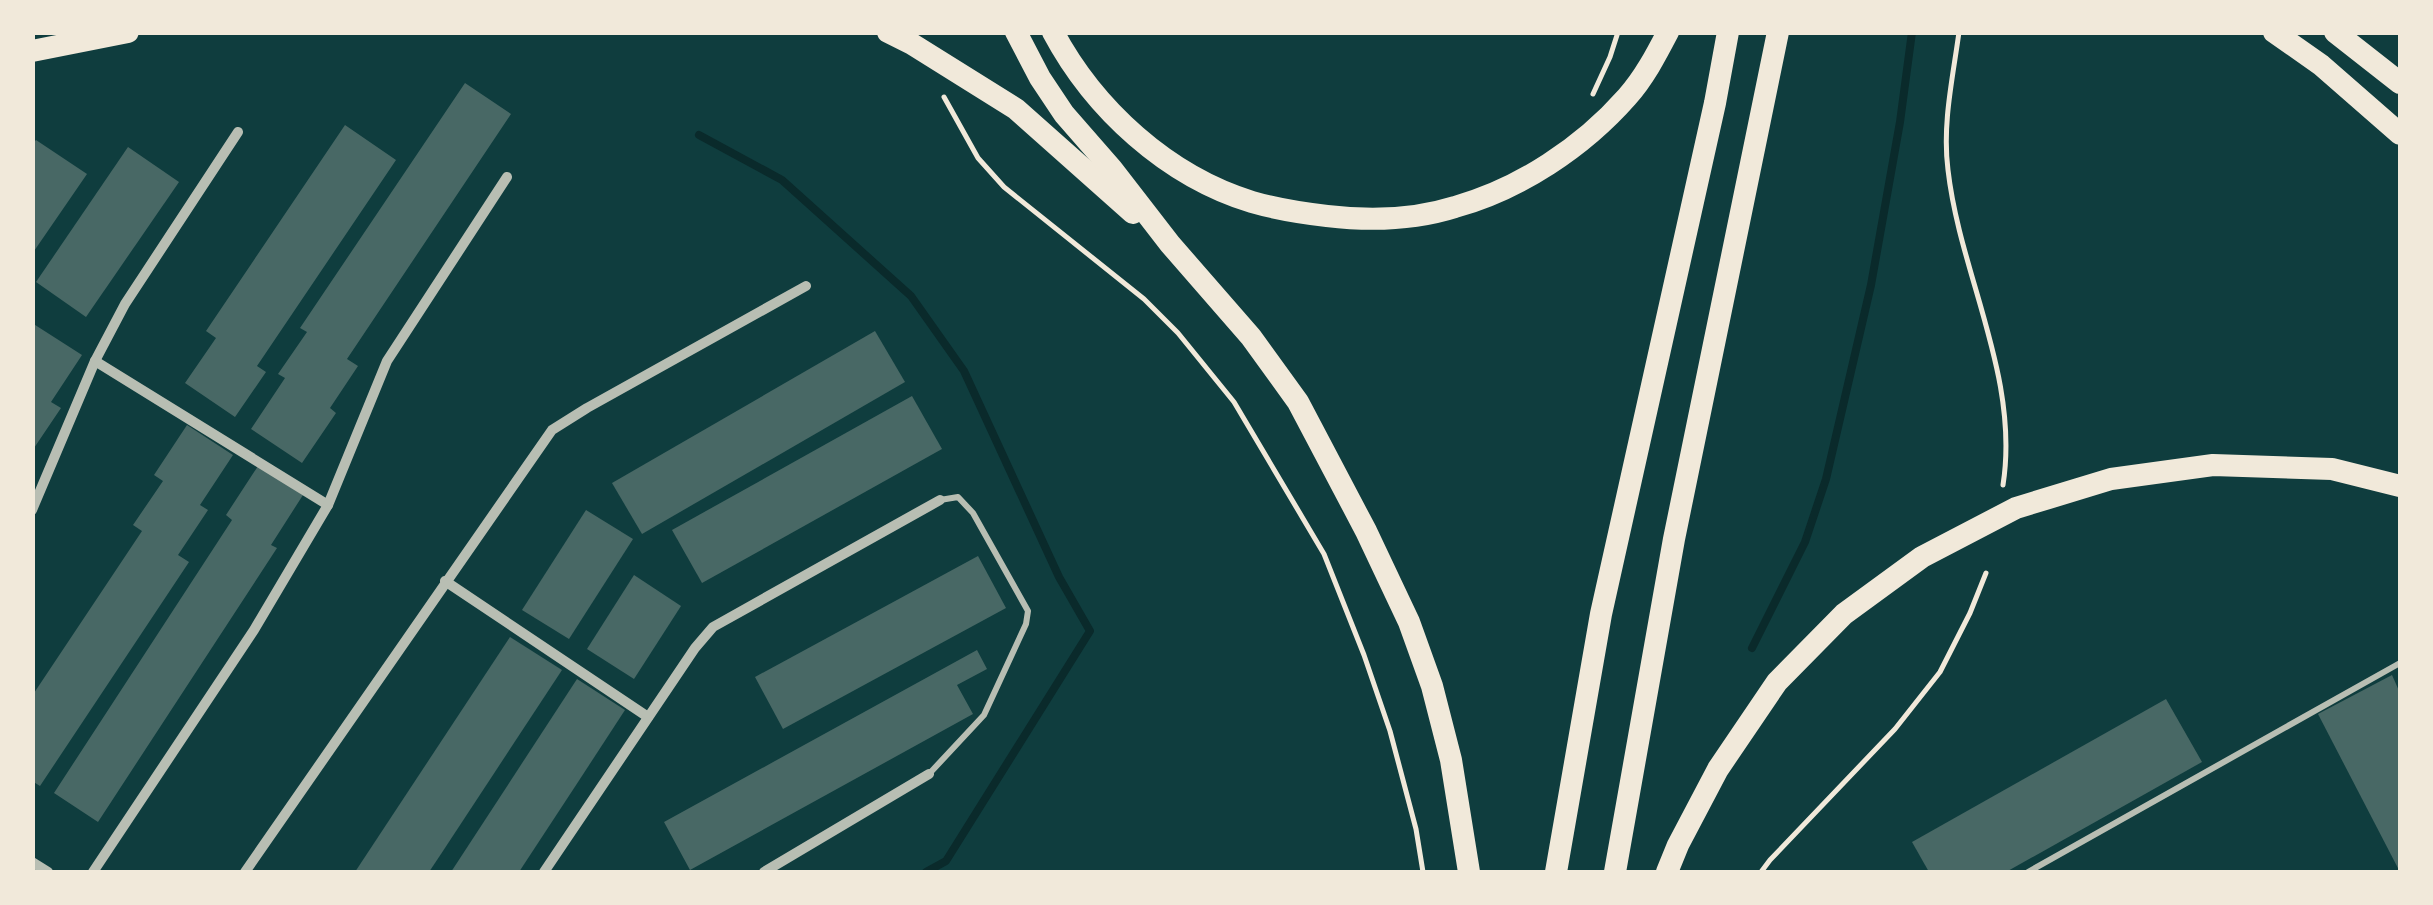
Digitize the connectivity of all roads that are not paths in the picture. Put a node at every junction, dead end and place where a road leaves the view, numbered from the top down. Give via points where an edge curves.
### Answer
1 (128, 32) edge
2 (888, 32) edge
3 (1016, 32) edge
4 (1053, 32) edge
5 (1668, 32) edge
6 (1728, 32) edge
7 (1778, 32) edge
8 (2274, 32) edge
9 (2335, 32) edge
10 (32, 51) edge
11 (2400, 83) edge
12 (238, 132) dead end
13 (2400, 134) edge
14 (507, 178) dead end
15 (1170, 244) junction
16 (806, 286) dead end
17 (96, 361) junction
18 (2400, 486) edge
19 (940, 500) joint
20 (328, 505) junction
21 (32, 510) edge
22 (445, 581) junction
23 (2400, 663) edge
24 (648, 718) junction
25 (929, 774) joint
26 (32, 862) edge
27 (48, 872) edge
28 (93, 872) edge
29 (245, 872) edge
30 (544, 872) edge
31 (764, 872) edge
32 (1469, 872) edge
33 (1556, 872) edge
34 (1615, 872) edge
35 (1666, 872) edge
36 (2028, 872) edge

1 - 10 highway
2 - 15 highway via 1016,109
3 - 15 highway via 1064,114
4 - 5 highway via 1101,102 1173,164 1250,202 1351,219 1455,208 1557,159 1628,96
6 - 33 highway via 1601,614
7 - 34 highway via 1674,540
8 - 13 highway
9 - 11 highway
12 - 17 street via 125,304
14 - 20 street via 387,361
15 - 32 highway via 1298,402 1409,622 1451,760
16 - 22 street via 552,430
17 - 20 street
17 - 21 street
18 - 35 highway via 2332,468 2213,465 2111,479 2016,508 1922,557 1844,614 1777,682 1718,769
19 - 24 street via 712,627
19 - 25 lane via 958,497 974,513 1028,612 984,716
20 - 28 street via 254,630
22 - 24 street
22 - 29 street
23 - 36 lane
24 - 30 street
25 - 31 street
26 - 27 street

